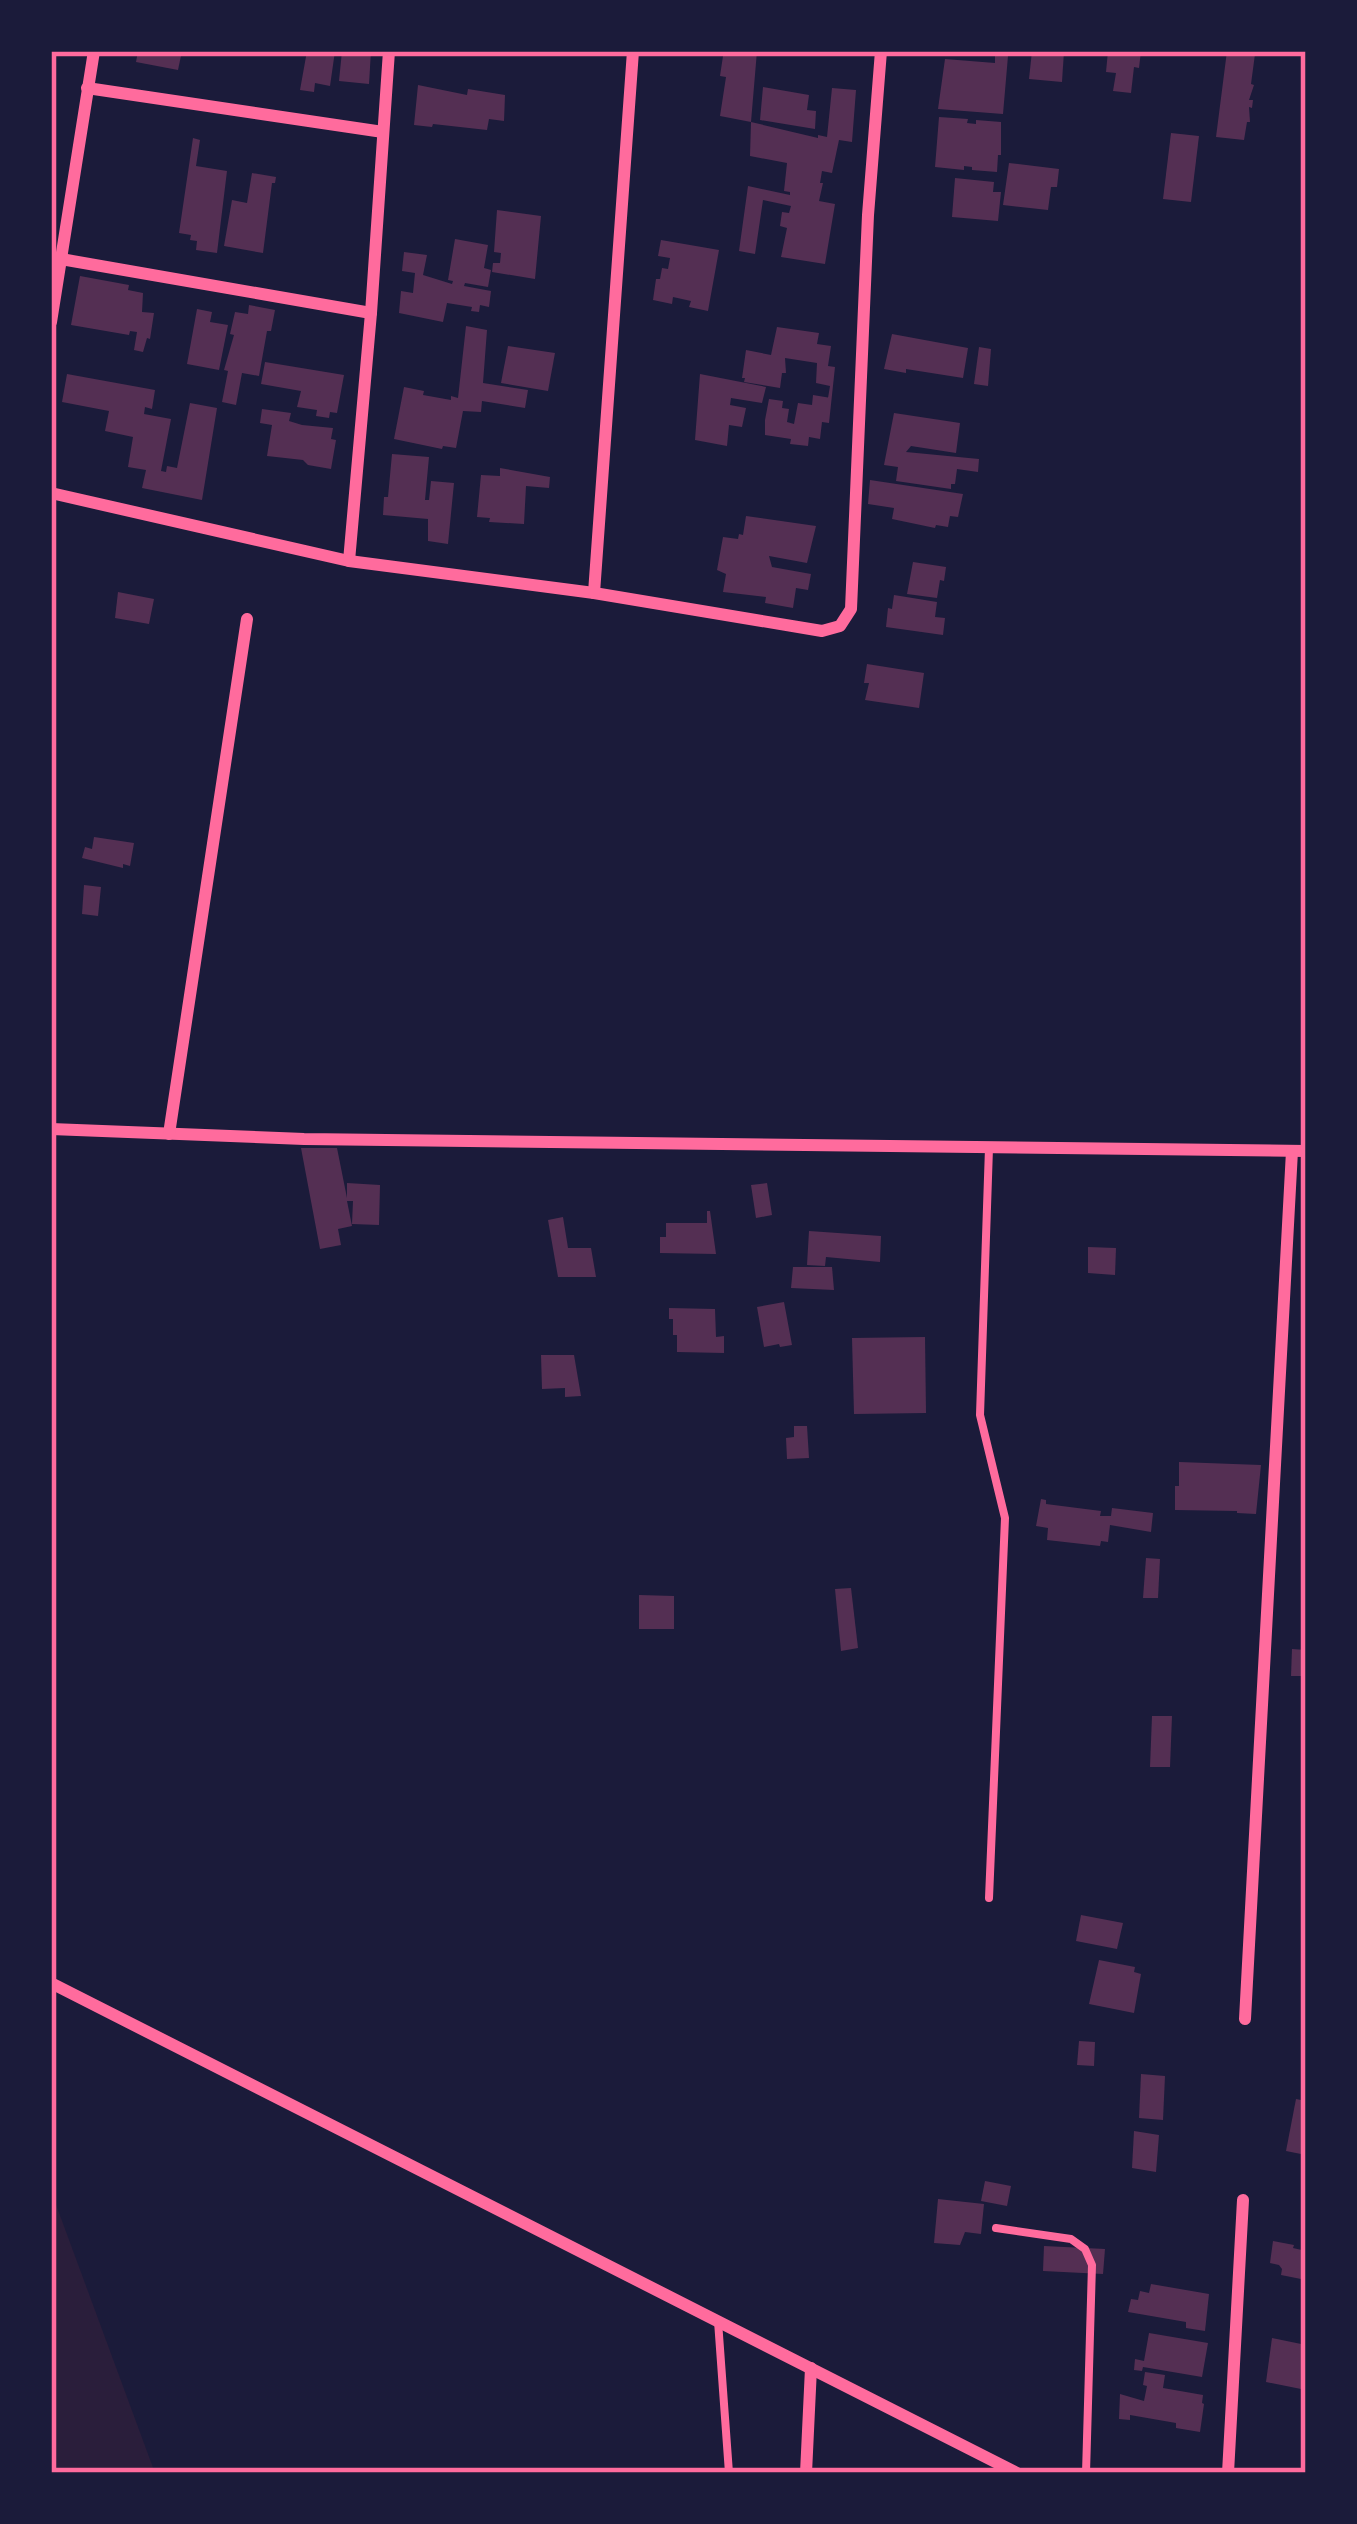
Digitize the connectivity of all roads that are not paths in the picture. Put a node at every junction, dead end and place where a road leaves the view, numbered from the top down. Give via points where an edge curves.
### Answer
1 (94, 51) edge
2 (388, 51) edge
3 (633, 51) edge
4 (880, 51) edge
5 (87, 88) junction
6 (383, 132) junction
7 (61, 259) junction
8 (371, 313) junction
9 (51, 322) edge
10 (51, 493) edge
11 (349, 561) junction
12 (595, 592) junction
13 (248, 619) dead end
14 (51, 1129) edge
15 (170, 1134) junction
16 (988, 1148) junction
17 (1299, 1151) edge
18 (989, 1898) dead end
19 (51, 1983) edge
20 (1245, 2018) dead end
21 (1243, 2200) dead end
22 (996, 2228) dead end
23 (718, 2321) junction
24 (811, 2368) junction
25 (729, 2473) edge
26 (806, 2473) edge
27 (1017, 2473) edge
28 (1085, 2473) edge
29 (1228, 2473) edge

1 - 5 street
2 - 6 street
3 - 12 street
4 - 12 street via 851,609 840,626 822,631
5 - 6 street
5 - 7 street
6 - 8 street
7 - 8 street
7 - 9 street
8 - 11 street
10 - 11 street
11 - 12 street
13 - 15 street
14 - 15 street
15 - 16 street
16 - 17 street
16 - 18 lane via 980,1415 1005,1518
17 - 20 street
19 - 23 street
21 - 29 street
22 - 28 lane via 1072,2239 1091,2265
23 - 24 street
23 - 25 lane
24 - 26 street
24 - 27 street

